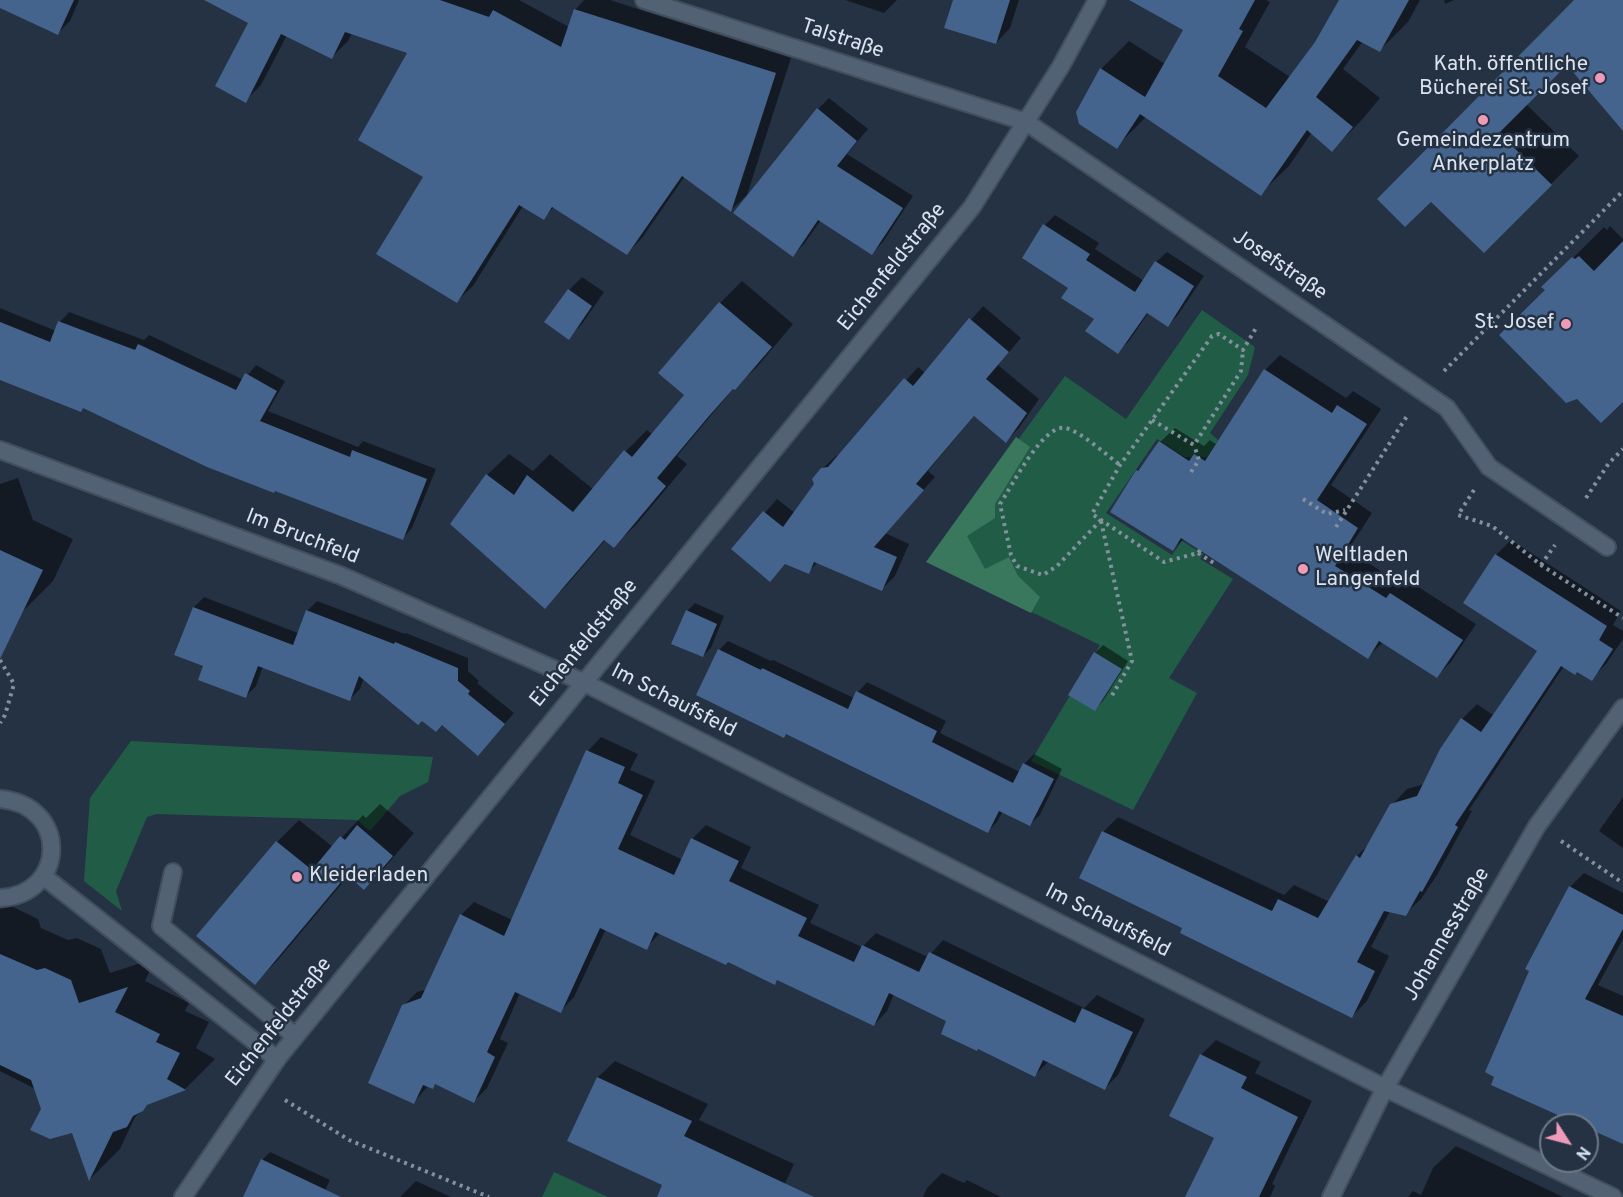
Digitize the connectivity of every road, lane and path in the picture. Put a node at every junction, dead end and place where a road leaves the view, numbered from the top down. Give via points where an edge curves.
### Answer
1 (644, 0) edge
2 (1097, 0) edge
3 (1026, 122) junction
4 (1623, 190) edge
5 (1256, 328) dead end
6 (1243, 350) junction
7 (1423, 392) junction
8 (1152, 420) junction
9 (1194, 445) junction
10 (0, 450) edge
11 (1120, 465) junction
12 (1489, 466) junction
13 (1191, 472) dead end
14 (1303, 499) dead end
15 (1346, 510) junction
16 (1101, 520) junction
17 (1336, 527) dead end
18 (1607, 548) dead end
19 (1217, 565) dead end
20 (1623, 618) edge
21 (0, 660) edge
22 (583, 682) junction
23 (1110, 699) dead end
24 (1623, 708) edge
25 (0, 723) edge
26 (0, 799) edge
27 (1537, 826) junction
28 (173, 872) dead end
29 (43, 876) junction
30 (1623, 883) edge
31 (0, 898) edge
32 (296, 1036) junction
33 (277, 1059) junction
34 (260, 1084) junction
35 (1385, 1088) junction
36 (183, 1197) edge
37 (489, 1197) edge
38 (1331, 1197) edge
39 (1613, 1197) edge

1 - 3 street, Talstraße
2 - 3 street, Eichenfeldstraße
3 - 7 street, Josefstraße
3 - 22 street, Eichenfeldstraße via 972,207
4 - 7 path
5 - 6 path
6 - 8 path via 1219,334 1212,336
6 - 9 path via 1241,372
7 - 12 street, Josefstraße via 1447,408
7 - 15 path
8 - 9 path
8 - 11 path
9 - 13 path via 1199,460
10 - 22 street, Im Bruchfeld via 342,576
11 - 16 path via 1092,514
11 - 16 path via 1073,430 1054,429 1043,438 1000,504 1017,566 1043,575 1057,566
12 - 18 street, Josefstraße
12 - 20 path via 1458,515 1492,526 1541,565
14 - 15 path via 1327,514
15 - 17 path
16 - 19 path via 1164,562 1199,552
16 - 23 path via 1132,661
21 - 25 path via 14,684
22 - 32 street, Eichenfeldstraße
22 - 35 street, Im Schaufsfeld
24 - 27 street, Johannesstraße
26 - 29 street via 33,810 44,822 51,841 51,858
27 - 30 path
27 - 35 street, Johannesstraße
28 - 32 street via 161,926
29 - 31 street via 31,889
29 - 33 street
32 - 33 street, Eichenfeldstraße
33 - 34 street, Eichenfeldstraße
34 - 36 street, Eichenfeldstraße
34 - 37 path via 350,1140
35 - 38 street, Johannesstraße
35 - 39 street, Im Schaufsfeld

